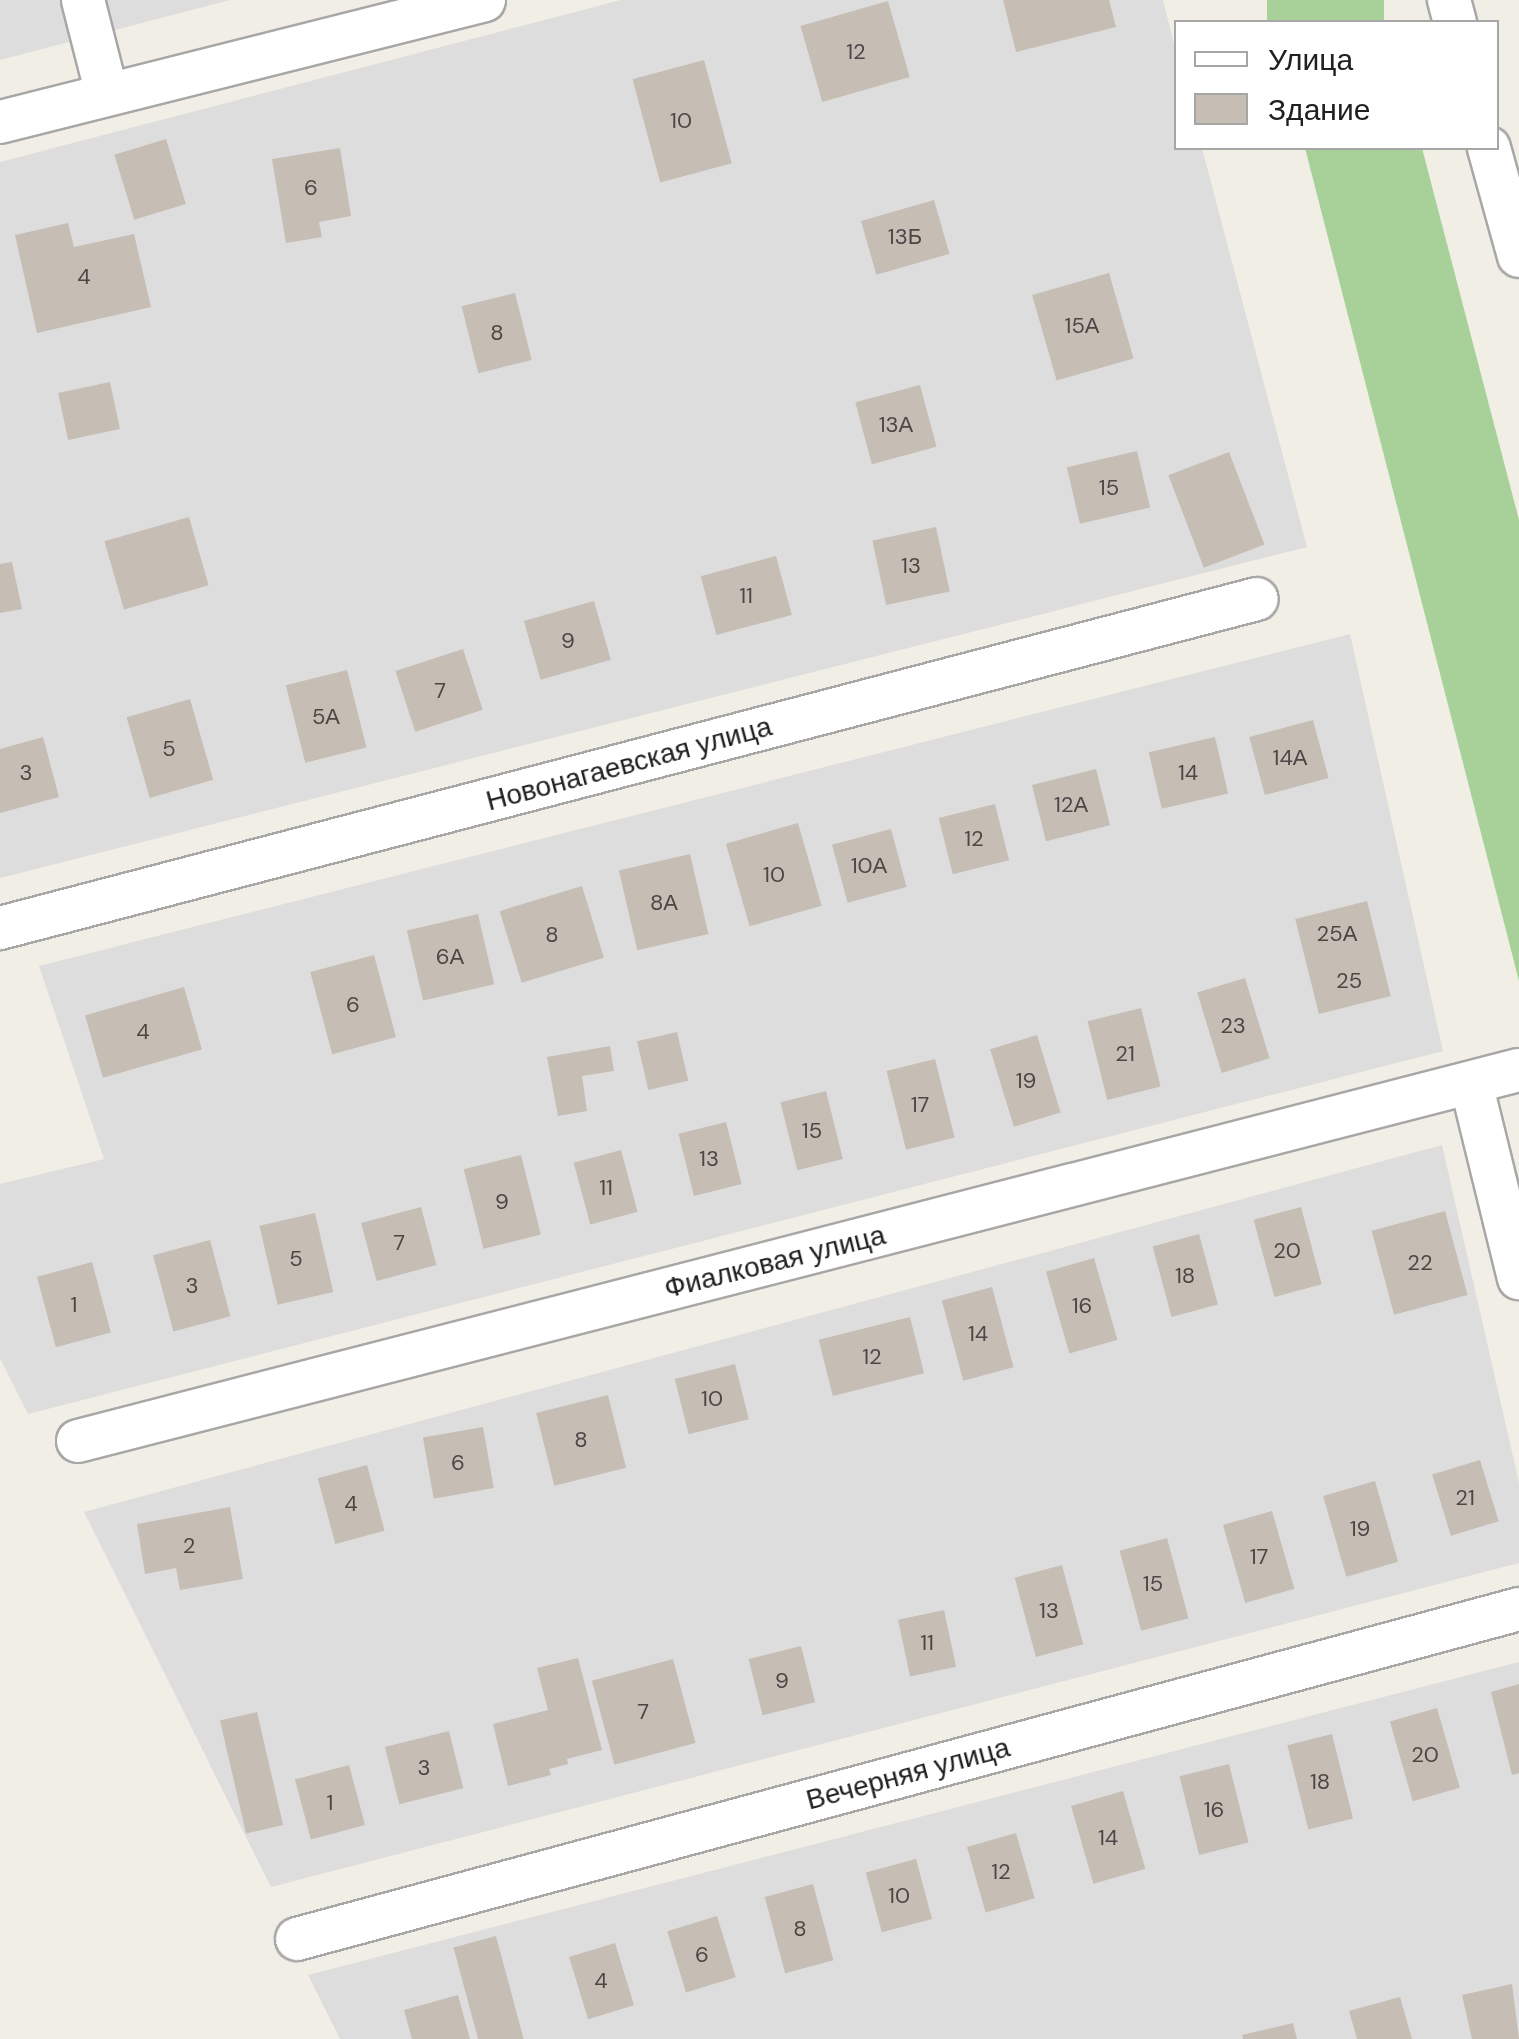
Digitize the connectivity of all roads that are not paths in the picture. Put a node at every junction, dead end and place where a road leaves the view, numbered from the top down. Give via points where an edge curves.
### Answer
1 (83, 0) edge
2 (484, 0) edge
3 (425, 8) edge
4 (107, 94) junction
5 (0, 122) edge
6 (1490, 150) edge
7 (1519, 256) edge
8 (1257, 599) dead end
9 (0, 928) edge
10 (1519, 1070) edge
11 (1472, 1083) junction
12 (1519, 1278) edge
13 (78, 1441) dead end
14 (1519, 1609) edge
15 (296, 1940) dead end

1 - 4 street
2 - 3 street
3 - 4 street
4 - 5 street
6 - 7 street
8 - 9 street, Новонагаевская улица
10 - 11 street, Фиалковая улица
11 - 12 street
11 - 13 street, Фиалковая улица
14 - 15 street, Вечерняя улица

